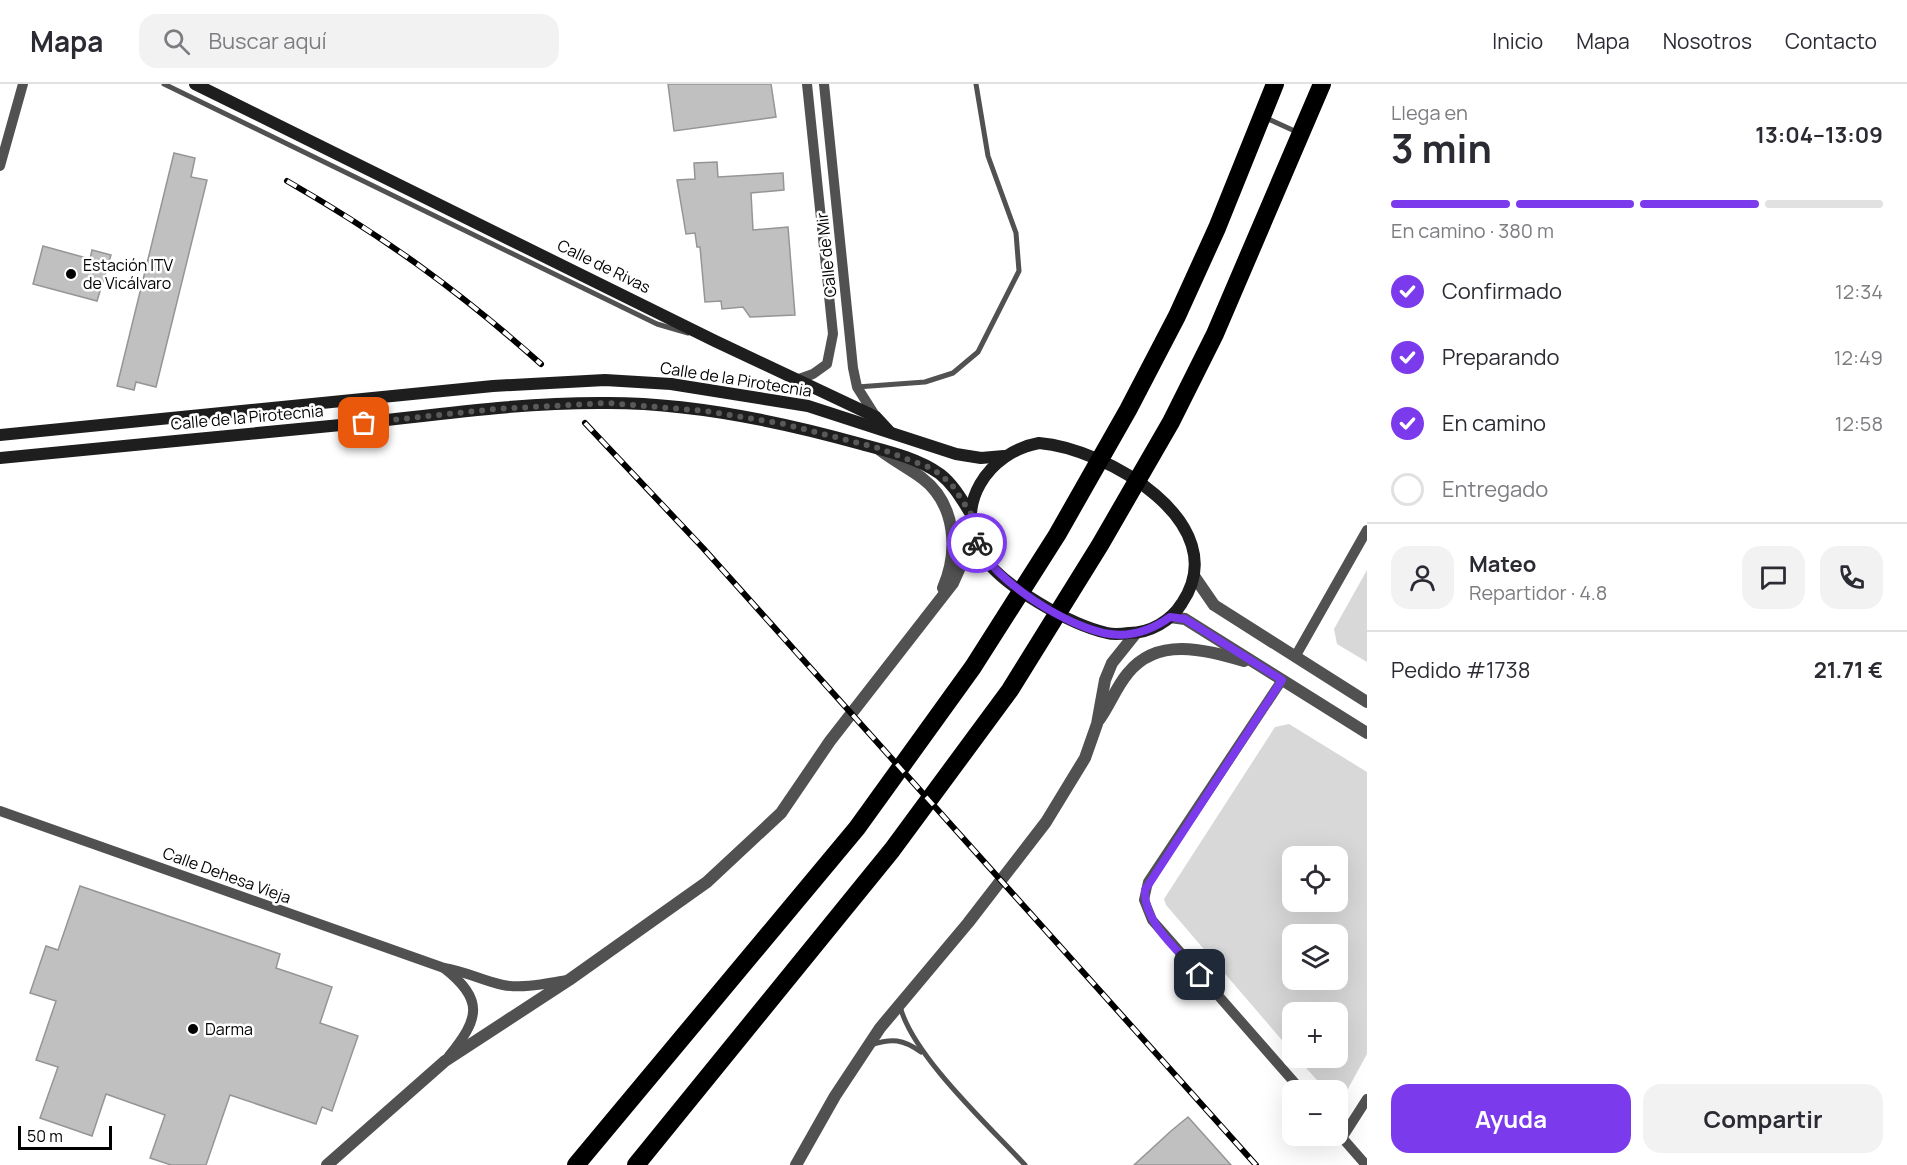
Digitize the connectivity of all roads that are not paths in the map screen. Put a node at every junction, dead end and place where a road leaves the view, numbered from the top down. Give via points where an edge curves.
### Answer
1 (24, 84) edge
2 (164, 84) edge
3 (195, 84) edge
4 (807, 84) edge
5 (824, 84) edge
6 (976, 84) edge
7 (1275, 84) edge
8 (1322, 84) edge
9 (1262, 117) junction
10 (1301, 134) junction
11 (0, 166) edge
12 (715, 341) junction
13 (796, 380) junction
14 (857, 387) junction
15 (876, 417) junction
16 (890, 432) junction
17 (0, 435) edge
18 (878, 448) junction
19 (1004, 456) junction
20 (0, 458) edge
21 (971, 514) junction
22 (1367, 530) edge
23 (974, 536) junction
24 (1194, 576) junction
25 (938, 600) junction
26 (1170, 617) junction
27 (1136, 633) junction
28 (1295, 657) junction
29 (1256, 664) junction
30 (1282, 680) junction
31 (1367, 702) edge
32 (1097, 724) junction
33 (1367, 733) edge
34 (0, 812) edge
35 (444, 968) junction
36 (569, 980) junction
37 (900, 1005) junction
38 (870, 1046) junction
39 (925, 1055) junction
40 (445, 1061) junction
41 (1292, 1080) edge
42 (1367, 1100) edge
43 (1348, 1125) edge
44 (1348, 1145) edge
45 (327, 1165) edge
46 (575, 1165) edge
47 (636, 1165) edge
48 (796, 1165) edge
49 (1025, 1165) edge
50 (1366, 1165) edge

1 - 11 street
2 - 12 lane via 657,324
3 - 12 main road, Calle de Rivas
4 - 13 street, Calle de Mir via 833,334 827,364
5 - 14 street, Calle de Mir
6 - 14 lane via 988,156 1016,233 1019,271 978,352 953,373 925,382
7 - 9 highway
8 - 10 highway
9 - 10 lane
9 - 46 highway via 1181,306 1128,410 1058,535 973,667 857,828
10 - 47 highway via 1215,334 1171,422 1010,690 892,850
12 - 13 main road, Calle de Rivas
13 - 15 main road, Calle de Rivas
14 - 15 street, Calle de Mir
15 - 16 main road, Calle de Rivas
16 - 17 main road, Calle de la Pirotecnia via 808,406 759,396 605,380 494,386
16 - 19 main road, Calle de Rivas via 956,454
18 - 20 main road, Calle de la Pirotecnia via 751,418 607,403 495,409
18 - 21 main road, Calle de la Pirotecnia via 940,474
18 - 25 street via 922,478 950,521 954,536 952,556
19 - 21 main road via 979,484
19 - 24 main road via 1023,446 1056,445 1075,450 1152,491 1180,519 1190,536 1195,555
21 - 23 main road
22 - 28 street
23 - 25 street via 953,583
23 - 27 main road via 982,555 999,574 1041,603 1078,625 1110,634
24 - 26 main road via 1190,591
24 - 28 street via 1214,605
25 - 36 street via 830,741 781,813 707,882
26 - 27 main road via 1156,628
26 - 29 street via 1185,619
27 - 32 street via 1112,663
28 - 31 street
29 - 30 street
29 - 32 street via 1203,650 1171,648 1149,656 1130,670
30 - 33 street
30 - 41 street via 1148,882 1144,900 1152,920
32 - 37 street via 1085,758 1046,822
34 - 35 street, Calle Dehesa Vieja
35 - 36 street, Calle Dehesa Vieja via 504,985
35 - 40 street, Calle Dehesa Vieja via 471,993 474,1007 467,1034
36 - 40 street
37 - 38 street
37 - 39 lane via 903,1019
38 - 39 lane via 897,1040 909,1043
38 - 48 street
39 - 49 lane
40 - 45 street
42 - 43 street
44 - 50 street

